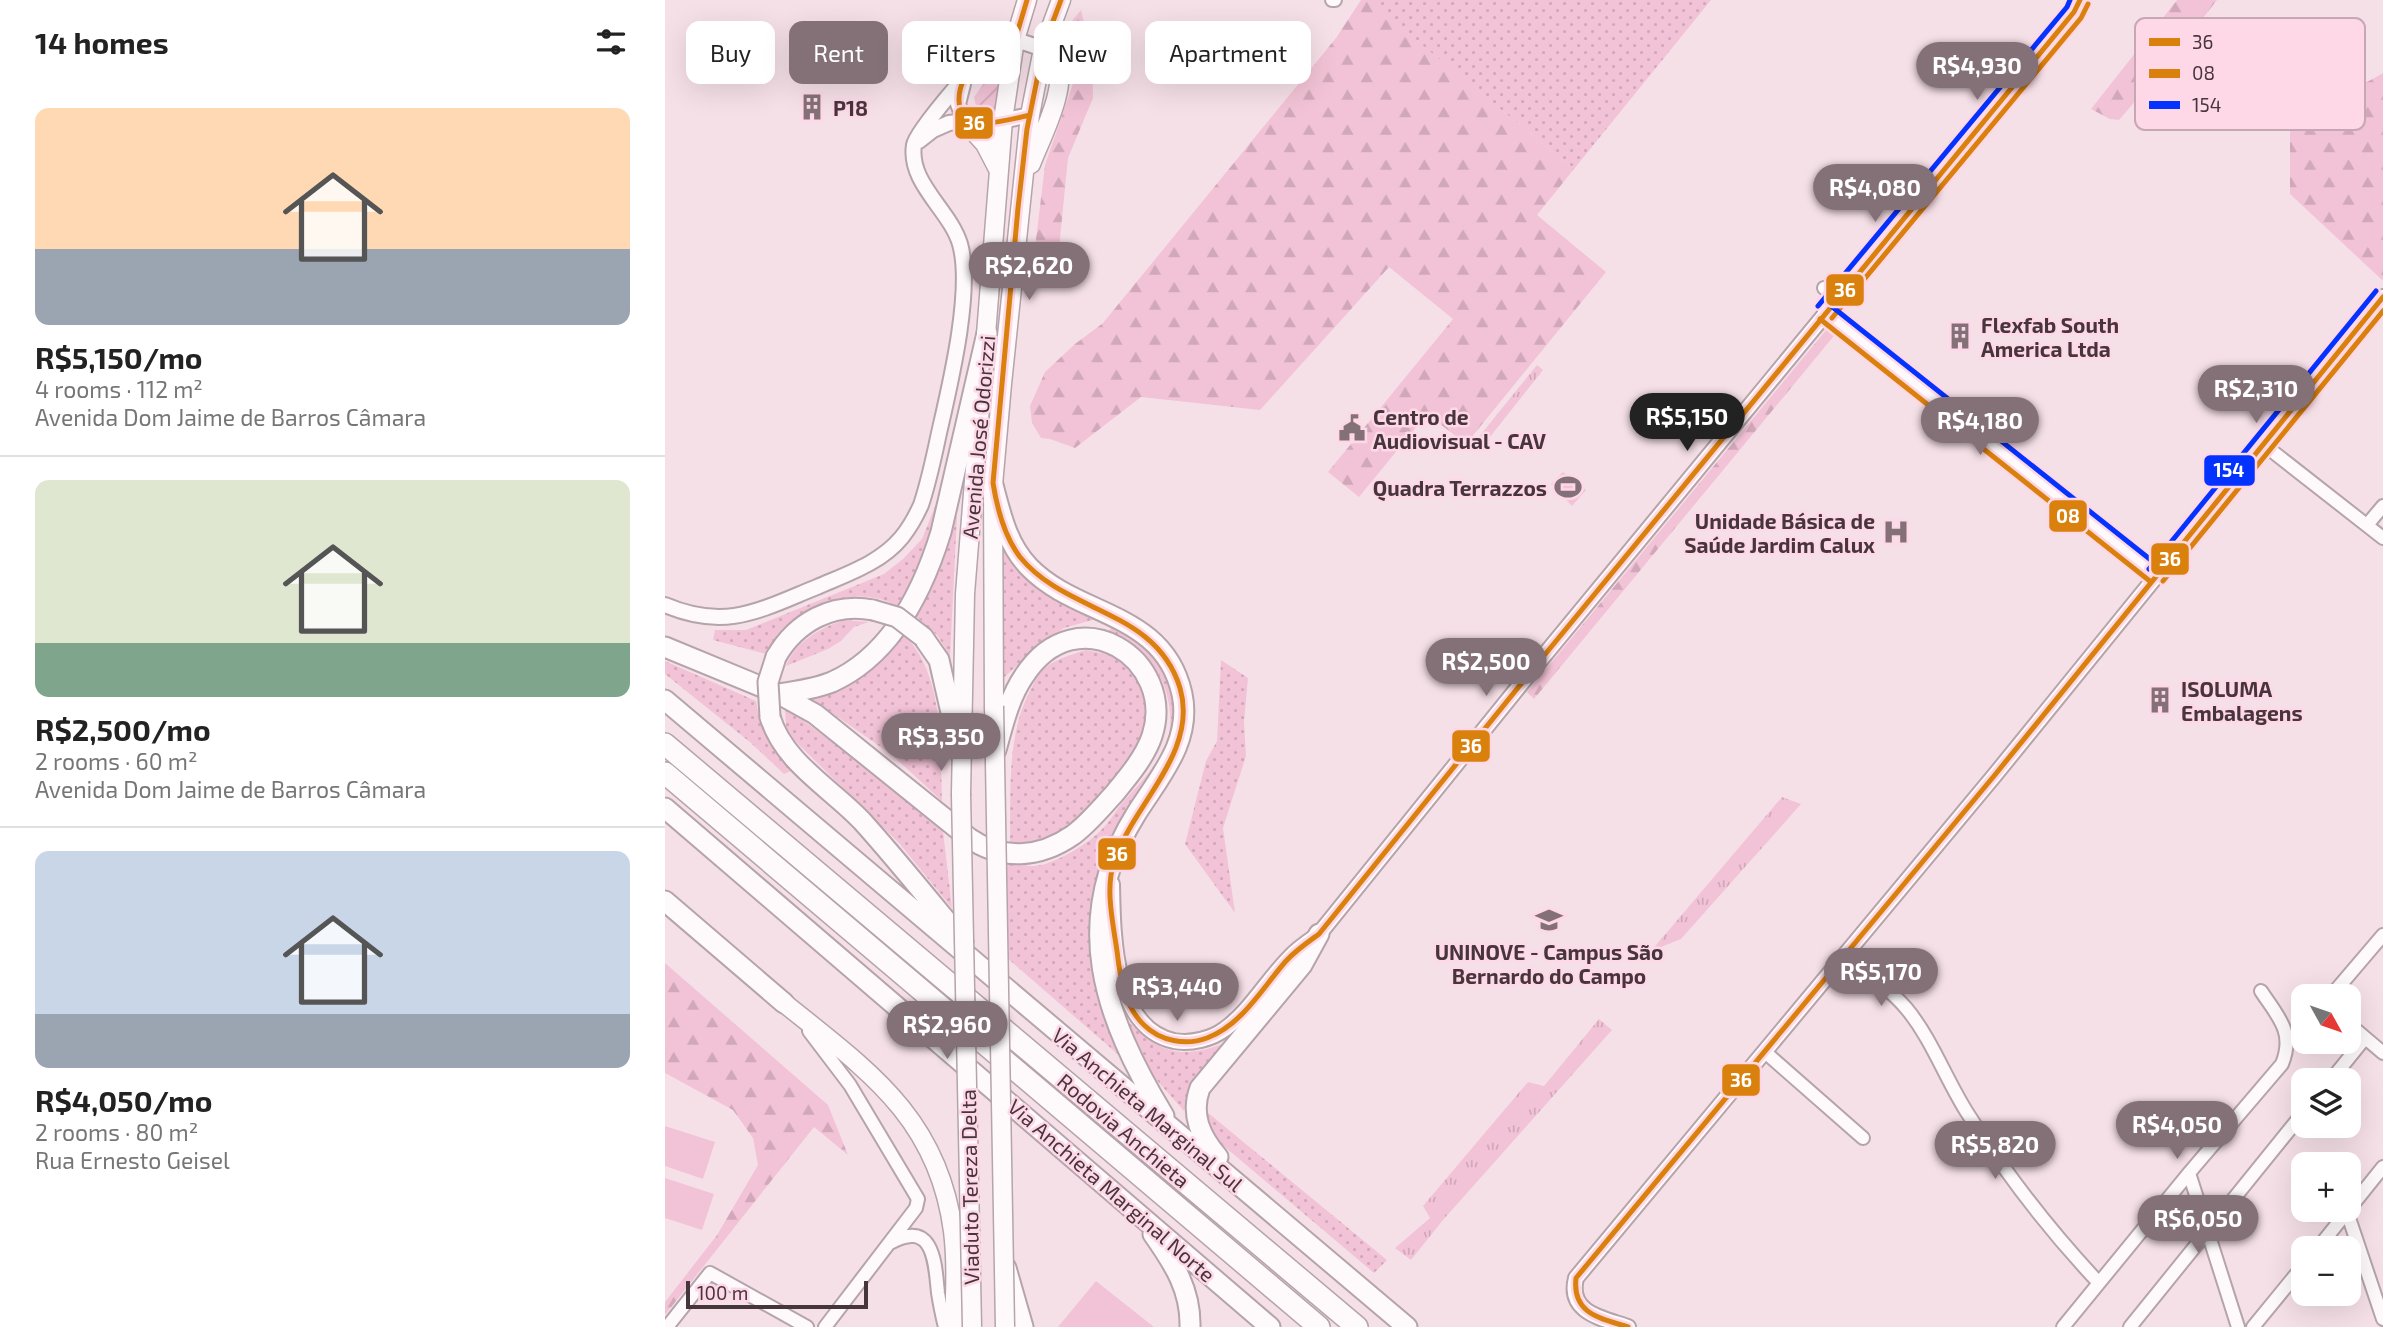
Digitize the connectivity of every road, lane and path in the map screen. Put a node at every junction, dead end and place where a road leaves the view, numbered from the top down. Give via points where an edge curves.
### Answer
1 (1027, 0) edge
2 (1061, 0) edge
3 (2072, 0) edge
4 (2080, 0) edge
5 (1053, 21) edge
6 (1020, 22) edge
7 (2028, 66) junction
8 (961, 84) edge
9 (964, 84) edge
10 (1008, 84) edge
11 (1036, 84) edge
12 (1058, 84) edge
13 (1030, 115) junction
14 (1003, 120) junction
15 (965, 122) junction
16 (913, 147) junction
17 (998, 169) junction
18 (1021, 190) junction
19 (1824, 288) dead end
20 (2383, 297) edge
21 (1837, 298) junction
22 (1825, 312) junction
23 (987, 333) junction
24 (2263, 444) junction
25 (993, 485) junction
26 (2383, 506) edge
27 (2367, 525) junction
28 (2383, 538) edge
29 (2156, 575) junction
30 (665, 605) edge
31 (1112, 614) junction
32 (1072, 639) junction
33 (665, 647) edge
34 (779, 694) junction
35 (665, 700) edge
36 (994, 706) joint
37 (665, 744) edge
38 (960, 752) junction
39 (994, 754) junction
40 (665, 773) edge
41 (665, 808) edge
42 (1112, 868) junction
43 (665, 901) edge
44 (1319, 934) junction
45 (2383, 935) edge
46 (1845, 954) junction
47 (995, 980) junction
48 (2341, 984) edge
49 (2261, 991) dead end
50 (784, 1003) junction
51 (2361, 1034) edge
52 (2365, 1038) junction
53 (1765, 1052) junction
54 (2383, 1054) edge
55 (2341, 1068) edge
56 (2291, 1128) edge
57 (1174, 1131) junction
58 (1863, 1138) dead end
59 (2383, 1167) edge
60 (2189, 1172) junction
61 (2361, 1194) edge
62 (1256, 1200) junction
63 (1137, 1211) junction
64 (2339, 1222) edge
65 (2350, 1222) edge
66 (2208, 1229) junction
67 (2328, 1236) edge
68 (887, 1245) junction
69 (1003, 1260) junction
70 (2291, 1281) edge
71 (2099, 1283) junction
72 (2383, 1319) edge
73 (667, 1327) edge
74 (807, 1327) edge
75 (825, 1327) edge
76 (945, 1327) edge
77 (954, 1327) edge
78 (972, 1327) edge
79 (1005, 1327) edge
80 (1024, 1327) edge
81 (1190, 1327) edge
82 (1270, 1327) edge
83 (1319, 1327) edge
84 (1357, 1327) edge
85 (1407, 1327) edge
86 (1628, 1327) edge
87 (2063, 1327) edge
88 (2130, 1327) edge
89 (2238, 1327) edge
90 (2253, 1327) edge

1 - 6 main road, Avenida José Odorizzi
2 - 5 main road, Avenida José Odorizzi
3 - 7 street via 2034,47
4 - 7 street
7 - 21 street via 1884,231
8 - 16 street via 928,120
9 - 15 street via 958,104
10 - 14 main road, Avenida José Odorizzi
11 - 13 main road, Avenida José Odorizzi
12 - 18 main road
13 - 14 street
13 - 18 main road, Avenida José Odorizzi
14 - 15 street via 982,125
14 - 17 main road, Avenida José Odorizzi
15 - 16 street via 938,127
15 - 17 main road via 985,144
16 - 30 street via 919,176 956,234 963,275 952,373 915,519 890,550 872,562 748,614 716,618
17 - 23 main road, Avenida José Odorizzi
18 - 25 main road, Avenida José Odorizzi
19 - 21 street
20 - 24 street
21 - 22 street
22 - 29 street
22 - 44 street
23 - 34 highway via 941,532 916,596 884,642 853,670 822,686
23 - 38 main road, Avenida José Odorizzi via 968,543
24 - 27 street
24 - 29 street
25 - 31 highway via 1007,535 1027,565 1047,582
25 - 36 main road, Avenida José Odorizzi
26 - 27 street
27 - 28 street
29 - 46 street
31 - 32 highway
31 - 42 highway via 1167,657 1180,686 1183,710 1171,761 1135,816
32 - 34 highway via 1101,639 1130,656 1152,691 1154,727 1136,765 1100,809 1069,838 1035,853 1009,855 977,844 831,724
32 - 39 highway, bridge via 1058,645 1024,675
33 - 34 highway
35 - 47 highway, Via Anchieta Marginal Sul
36 - 39 main road, Viaduto Tereza Delta, bridge
37 - 84 highway, Rodovia Anchieta
38 - 47 highway, bridge via 934,651 897,617 873,610 840,609 818,616 792,635 776,657 768,682 770,717 779,740 861,820
38 - 78 main road, Viaduto Tereza Delta, bridge
39 - 69 main road, Viaduto Tereza Delta, bridge
40 - 83 highway, Rodovia Anchieta
41 - 63 highway, Via Anchieta Marginal Norte
42 - 44 street via 1115,936 1126,993 1140,1021 1161,1037 1187,1042 1220,1032 1238,1018 1290,956
42 - 57 highway via 1099,928 1104,984 1130,1056
43 - 50 highway
44 - 62 highway via 1302,965 1198,1093 1196,1112 1202,1136
45 - 48 street
46 - 53 street
46 - 71 street via 1905,1007 1983,1136 2039,1215
47 - 57 highway, Via Anchieta Marginal Sul
49 - 60 street via 2287,1031 2284,1058 2269,1082
50 - 68 street via 850,1085 917,1194 916,1208
50 - 77 main road via 882,1085 932,1154 953,1233
51 - 52 street
52 - 54 street
52 - 55 street
53 - 58 street
53 - 86 street via 1576,1278 1577,1303 1596,1316
56 - 66 street
57 - 62 highway, Via Anchieta Marginal Sul
59 - 61 street
60 - 66 street
60 - 71 street
62 - 85 highway, Via Anchieta Marginal Sul
63 - 81 highway via 1182,1281
63 - 82 highway, Via Anchieta Marginal Norte
64 - 67 street
65 - 72 street
66 - 88 street
66 - 89 street
68 - 75 street
68 - 76 street via 911,1237 930,1247
69 - 79 main road, Viaduto Tereza Delta, bridge
69 - 80 highway, bridge
70 - 90 street
71 - 87 street
73 - 74 street via 710,1273

